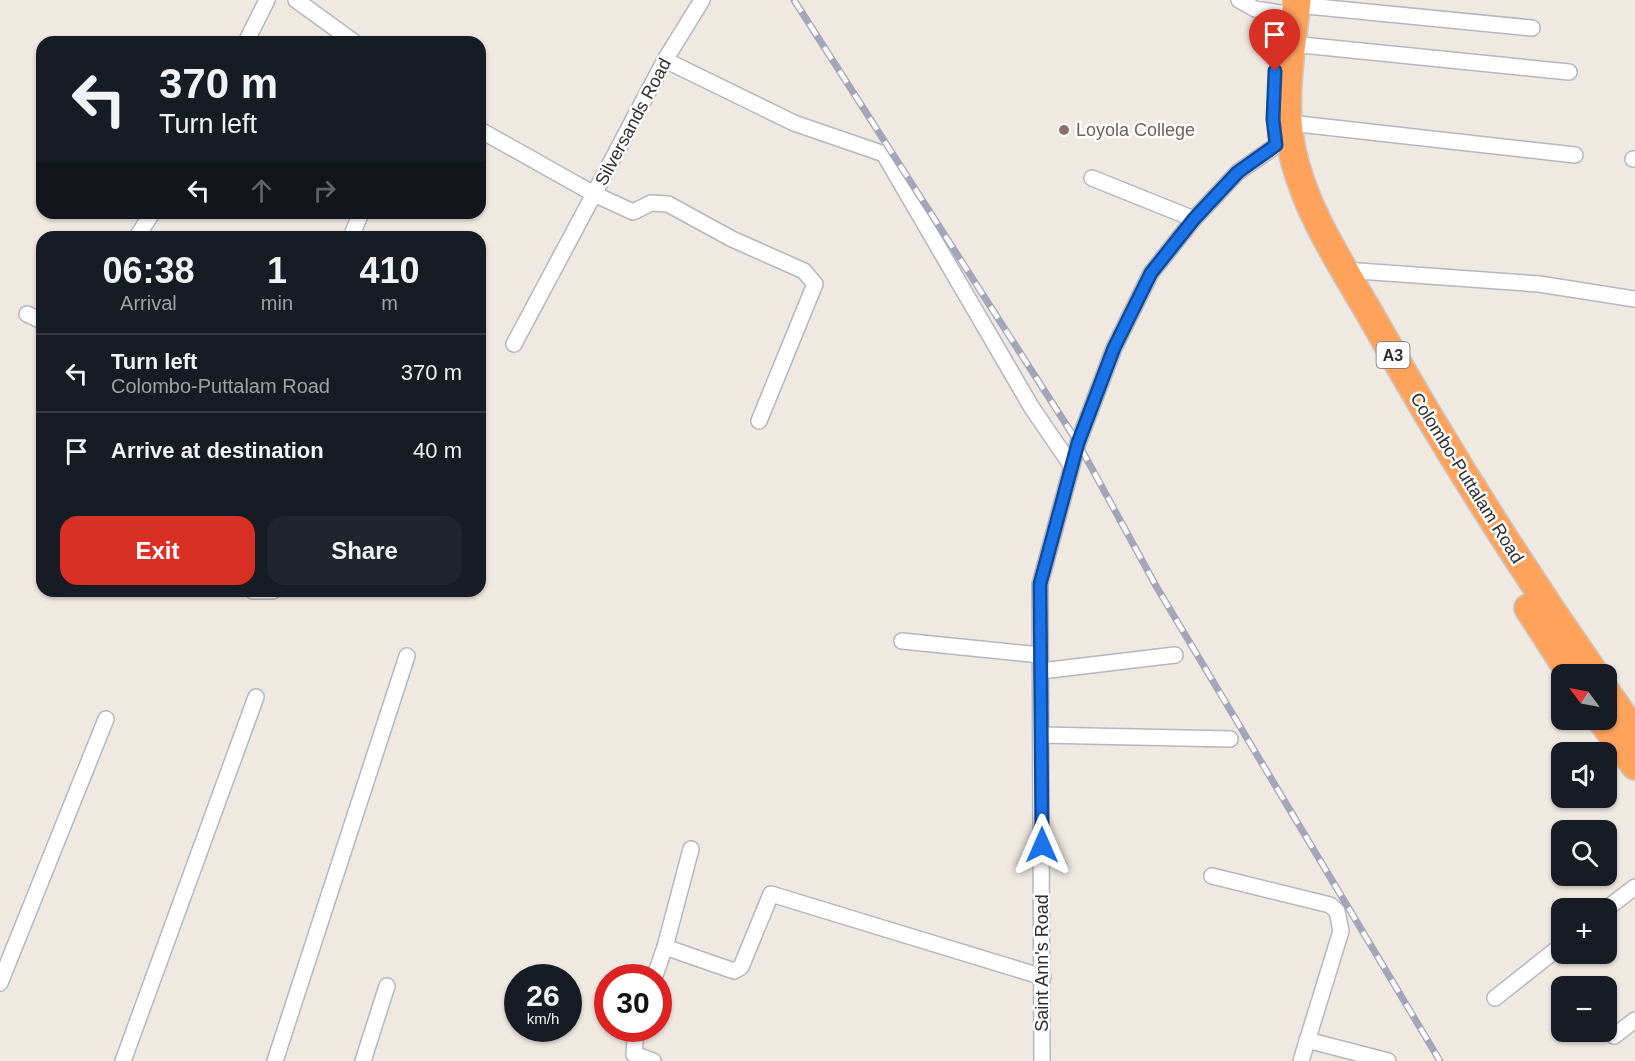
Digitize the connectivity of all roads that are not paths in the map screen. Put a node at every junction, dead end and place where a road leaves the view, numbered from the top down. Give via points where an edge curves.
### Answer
1 (267, 0) edge
2 (296, 0) edge
3 (702, 0) edge
4 (1239, 0) edge
5 (1289, 4) edge
6 (1532, 28) dead end
7 (249, 36) edge
8 (346, 36) edge
9 (1292, 44) junction
10 (665, 60) junction
11 (1569, 72) dead end
12 (486, 133) edge
13 (1286, 135) junction
14 (1575, 155) dead end
15 (1092, 178) dead end
16 (594, 194) junction
17 (1194, 219) junction
18 (1345, 270) junction
19 (1635, 299) edge
20 (27, 314) dead end
21 (36, 318) edge
22 (514, 344) dead end
23 (759, 421) dead end
24 (1071, 465) junction
25 (902, 641) dead end
26 (1040, 655) junction
27 (1175, 655) dead end
28 (407, 656) dead end
29 (1565, 664) edge
30 (1589, 664) edge
31 (1041, 671) junction
32 (255, 697) dead end
33 (106, 719) dead end
34 (1617, 725) edge
35 (1041, 735) junction
36 (1230, 739) dead end
37 (1635, 766) edge
38 (691, 849) dead end
39 (1212, 876) dead end
40 (1635, 887) edge
41 (1617, 901) edge
42 (665, 947) junction
43 (1551, 954) edge
44 (659, 964) edge
45 (1043, 977) junction
46 (0, 983) edge
47 (387, 986) dead end
48 (1495, 998) dead end
49 (1635, 1020) edge
50 (1617, 1034) edge
51 (1307, 1040) junction
52 (635, 1042) edge
53 (123, 1061) edge
54 (275, 1061) edge
55 (363, 1061) edge
56 (653, 1061) edge
57 (1042, 1061) edge
58 (1301, 1061) edge
59 (1388, 1061) edge

1 - 7 street
2 - 8 street
3 - 10 street, Silversands Road
4 - 5 street via 1255,9
5 - 6 street
5 - 9 highway, Colombo-Puttalam Road / A3
5 - 13 highway, Colombo-Puttalam Road / A3 via 1273,99
9 - 11 street
9 - 13 highway, Colombo-Puttalam Road / A3
10 - 16 street, Silversands Road
10 - 24 street via 794,123 884,154 1032,408
12 - 16 street, Silversands Road
13 - 14 street
13 - 17 street, Saint Ann's Road via 1238,172
13 - 18 highway, Colombo-Puttalam Road / A3 via 1321,228
13 - 29 highway, Colombo-Puttalam Road / A3 via 1283,178 1301,225 1331,283 1460,504
15 - 17 street
16 - 22 street
16 - 23 street via 633,212 651,203 668,204 732,239 804,271 815,284
17 - 24 street, Saint Ann's Road via 1151,273 1114,348
18 - 19 street via 1539,284
18 - 30 highway, Colombo-Puttalam Road / A3 via 1466,481
20 - 21 street
24 - 26 street, Saint Ann's Road via 1040,584
25 - 26 street
26 - 31 street, Saint Ann's Road
27 - 31 street
28 - 54 street
31 - 35 street, Saint Ann's Road
32 - 53 street
33 - 46 street
34 - 37 highway
35 - 36 street
35 - 45 street, Saint Ann's Road
38 - 42 street
39 - 51 street via 1330,905 1337,911 1341,931
40 - 41 street
42 - 44 street
42 - 45 street via 734,971 741,967 771,894
43 - 48 street
45 - 57 street, Saint Ann's Road
47 - 55 street
49 - 50 street
51 - 58 street
51 - 59 street
52 - 56 street via 634,1054

